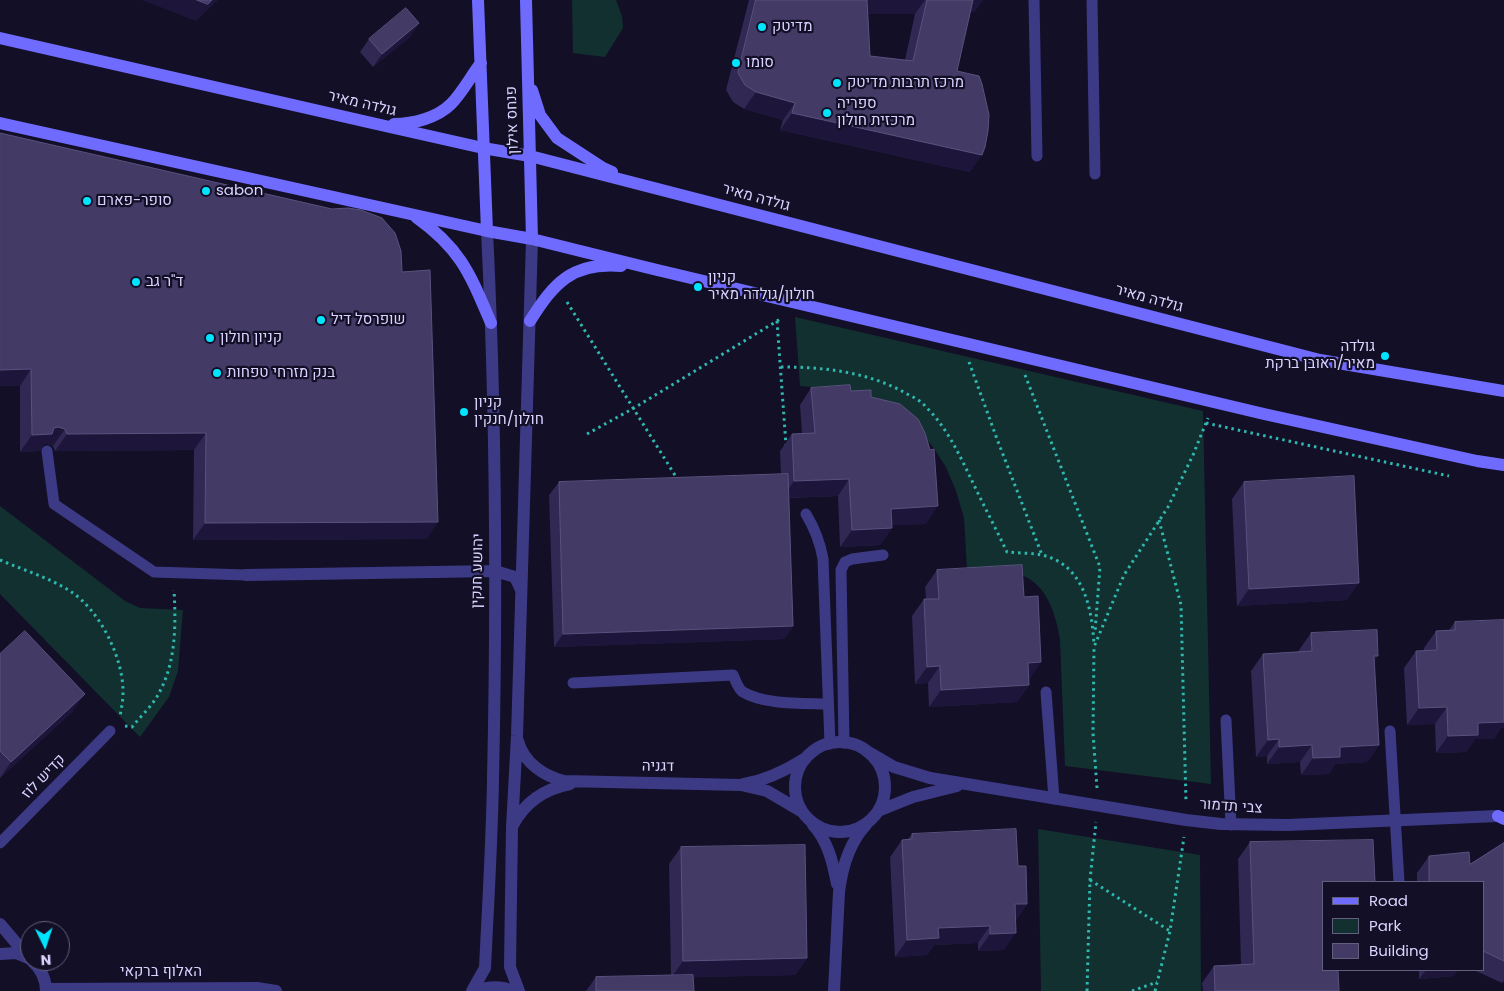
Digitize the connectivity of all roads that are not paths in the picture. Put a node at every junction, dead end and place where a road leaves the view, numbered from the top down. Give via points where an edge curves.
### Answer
1 (478, 0) edge
2 (526, 0) edge
3 (1034, 0) edge
4 (1092, 0) edge
5 (0, 38) edge
6 (480, 63) junction
7 (527, 65) junction
8 (0, 123) edge
9 (372, 123) junction
10 (483, 148) junction
11 (530, 156) junction
12 (1037, 156) dead end
13 (1095, 174) dead end
14 (644, 186) junction
15 (410, 213) junction
16 (487, 231) junction
17 (532, 239) junction
18 (653, 269) junction
19 (530, 321) junction
20 (491, 322) junction
21 (1504, 391) edge
22 (47, 451) edge
23 (1504, 464) edge
24 (806, 514) dead end
25 (496, 551) junction
26 (883, 556) dead end
27 (472, 571) junction
28 (495, 571) junction
29 (246, 575) joint
30 (522, 592) junction
31 (494, 593) junction
32 (574, 683) dead end
33 (1046, 692) dead end
34 (828, 704) junction
35 (1226, 720) dead end
36 (110, 732) dead end
37 (1390, 732) dead end
38 (517, 736) junction
39 (844, 743) junction
40 (830, 744) junction
41 (870, 753) junction
42 (806, 758) junction
43 (575, 783) junction
44 (741, 785) junction
45 (965, 785) junction
46 (1054, 799) junction
47 (801, 811) junction
48 (878, 811) junction
49 (1502, 816) edge
50 (1395, 821) junction
51 (810, 822) junction
52 (869, 822) junction
53 (1230, 825) junction
54 (512, 827) junction
55 (0, 843) edge
56 (1399, 881) edge
57 (838, 892) junction
58 (0, 924) edge
59 (20, 947) edge
60 (0, 954) edge
61 (20, 955) edge
62 (40, 971) edge
63 (46, 990) edge
64 (276, 991) edge
65 (472, 991) edge
66 (477, 991) edge
67 (513, 991) edge
68 (519, 991) edge
69 (834, 991) edge

1 - 6 main road, פנחס אילון
2 - 7 main road, פנחס אילון
3 - 12 lane
4 - 13 lane
5 - 9 main road, גולדה מאיר
6 - 9 main road via 451,104 441,112 402,124
6 - 10 main road, פנחס אילון
7 - 11 main road, פנחס אילון
7 - 14 main road via 540,115 557,138 604,168
8 - 15 main road
9 - 10 main road, גולדה מאיר
10 - 11 main road, גולדה מאיר
10 - 16 main road, יהושע חנקין
11 - 14 main road, גולדה מאיר
11 - 17 main road, פנחס אילון
14 - 21 main road, גולדה מאיר via 1320,360
15 - 16 main road
15 - 20 main road via 435,230 462,260
16 - 17 main road
16 - 20 street, יהושע חנקין
17 - 18 main road
17 - 19 street
18 - 19 main road via 598,266 582,269 556,285
18 - 23 main road via 1214,402 1477,461
19 - 30 street
20 - 25 street, יהושע חנקין
22 - 29 lane via 54,504 154,572
24 - 34 lane via 818,536 823,558
25 - 27 street
25 - 28 street, יהושע חנקין
26 - 39 lane via 852,559 845,562 841,570
27 - 28 street
27 - 29 street
27 - 31 street via 486,581
28 - 30 street via 515,577
28 - 31 street, יהושע חנקין
30 - 38 street
31 - 65 street, יהושע חנקין via 493,780 485,968
32 - 34 lane via 733,675 741,691 754,697
33 - 46 lane
34 - 40 lane
35 - 53 lane
36 - 55 lane, קדיש לוז
37 - 50 lane
38 - 43 street, דגניה via 523,753 533,766 555,779
38 - 54 street
39 - 40 street
39 - 41 street
40 - 42 street
41 - 45 street, צבי תדמור via 903,770
41 - 48 street via 884,777 885,792
42 - 44 street, דגניה via 764,780
42 - 47 street via 795,783
43 - 44 street, דגניה
43 - 54 street, דגניה via 558,786 537,797 524,808
44 - 47 street, דגניה via 773,794
45 - 46 street, צבי תדמור
45 - 48 street, צבי תדמור via 912,797
46 - 53 street, צבי תדמור
47 - 51 street
48 - 52 street
49 - 50 street, צבי תדמור
50 - 53 street, צבי תדמור
50 - 56 lane
51 - 52 street via 836,832 850,831
51 - 57 street via 827,847
52 - 57 street via 850,849
54 - 68 street via 510,966
57 - 69 street
58 - 59 street
60 - 61 street
62 - 63 street
63 - 64 street, האלוף ברקאי via 258,988
66 - 67 street via 495,987

